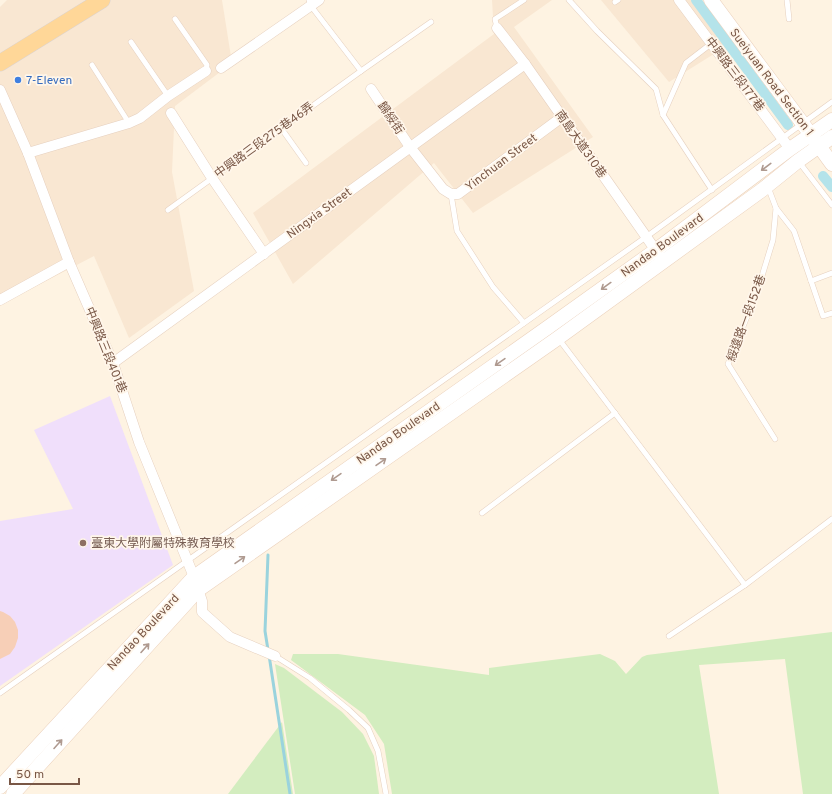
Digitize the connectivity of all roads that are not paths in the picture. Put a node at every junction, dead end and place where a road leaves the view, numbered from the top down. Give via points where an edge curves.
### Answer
1 (102, 0) edge
2 (524, 0) edge
3 (569, 0) edge
4 (679, 0) edge
5 (711, 0) edge
6 (787, 0) edge
7 (313, 2) edge
8 (175, 19) dead end
9 (789, 19) dead end
10 (431, 22) dead end
11 (497, 28) joint
12 (131, 42) dead end
13 (712, 43) junction
14 (0, 63) edge
15 (525, 64) junction
16 (92, 65) dead end
17 (221, 68) dead end
18 (206, 71) joint
19 (361, 71) junction
20 (371, 89) dead end
21 (0, 90) edge
22 (168, 96) junction
23 (832, 102) edge
24 (171, 113) dead end
25 (663, 115) junction
26 (562, 117) junction
27 (832, 120) edge
28 (129, 123) junction
29 (281, 128) junction
30 (811, 135) junction
31 (832, 137) edge
32 (786, 144) junction
33 (410, 147) junction
34 (28, 153) junction
35 (798, 161) junction
36 (306, 162) dead end
37 (832, 164) edge
38 (212, 178) junction
39 (768, 186) junction
40 (712, 190) junction
41 (451, 194) junction
42 (832, 205) edge
43 (776, 208) junction
44 (168, 210) dead end
45 (646, 237) junction
46 (264, 254) junction
47 (660, 255) junction
48 (69, 262) junction
49 (832, 273) edge
50 (811, 282) junction
51 (0, 300) edge
52 (832, 313) edge
53 (524, 323) junction
54 (558, 338) junction
55 (113, 363) junction
56 (615, 413) junction
57 (775, 439) dead end
58 (482, 513) dead end
59 (832, 519) edge
60 (187, 562) junction
61 (196, 583) junction
62 (745, 584) junction
63 (669, 636) dead end
64 (275, 656) joint
65 (0, 693) edge
66 (0, 787) edge
67 (13, 794) edge
68 (386, 794) edge

1 - 14 main road
2 - 11 lane via 495,19
3 - 25 lane via 656,89
4 - 13 street, 中興路三段177巷
5 - 30 street, Sueiyuan Road Section 1
6 - 9 lane
7 - 17 street
7 - 19 lane
8 - 18 lane via 207,65
10 - 19 lane, 中興路三段275巷46弄
11 - 15 street, 南島大道310巷
12 - 22 lane
13 - 25 lane via 686,63
13 - 32 street, 中興路三段177巷
15 - 26 street, 南島大道310巷
15 - 33 street, Ningxia Street
16 - 28 lane
18 - 22 street
19 - 29 lane, 中興路三段275巷46弄
20 - 33 street, 歸綏街
21 - 34 street, 中興路三段401巷
22 - 28 street via 140,118
23 - 30 lane
24 - 38 street
25 - 40 lane
26 - 41 street, Yinchuan Street via 458,194
26 - 45 street, 南島大道310巷
27 - 30 street, Nandao Boulevard
28 - 34 street
29 - 36 lane
29 - 38 lane, 中興路三段275巷46弄
30 - 31 street, Nandao Boulevard
30 - 32 street, Nandao Boulevard
30 - 35 street, Nandao Boulevard
30 - 37 street, Sueiyuan Road Section 1
32 - 35 lane
32 - 40 lane
32 -> 47 street, Nandao Boulevard
33 - 41 street, Yinchuan Street via 443,189
33 - 46 street, Ningxia Street
34 - 48 street, 中興路三段401巷
35 - 39 street, Nandao Boulevard
35 - 42 lane
38 - 44 lane, 中興路三段275巷46弄
38 - 46 street
39 - 43 lane, 綏遠路一段152巷
39 - 47 street, Nandao Boulevard
40 - 45 lane
41 - 53 lane via 457,231 493,287
43 - 50 lane via 794,231
43 - 57 lane, 綏遠路一段152巷 via 773,240 758,289 728,364
45 - 47 street, 南島大道310巷
45 - 53 lane
46 - 55 street, Ningxia Street
47 - 54 street, Nandao Boulevard
47 -> 61 street, Nandao Boulevard via 534,338
48 - 51 street
48 - 55 street, 中興路三段401巷
49 - 50 lane
50 - 52 lane via 823,316
53 - 60 lane
54 - 56 lane
61 -> 54 street, Nandao Boulevard
55 - 60 street, 中興路三段401巷 via 139,442
56 - 58 lane
56 - 62 lane
59 - 62 lane
60 - 61 street, 中興路三段401巷
60 - 65 lane
61 - 64 street, 中興路三段401巷 via 202,601 202,612 230,637
61 - 66 street, Nandao Boulevard
67 -> 61 street, Nandao Boulevard
62 - 63 lane
64 - 68 lane via 310,678 368,728 378,751

